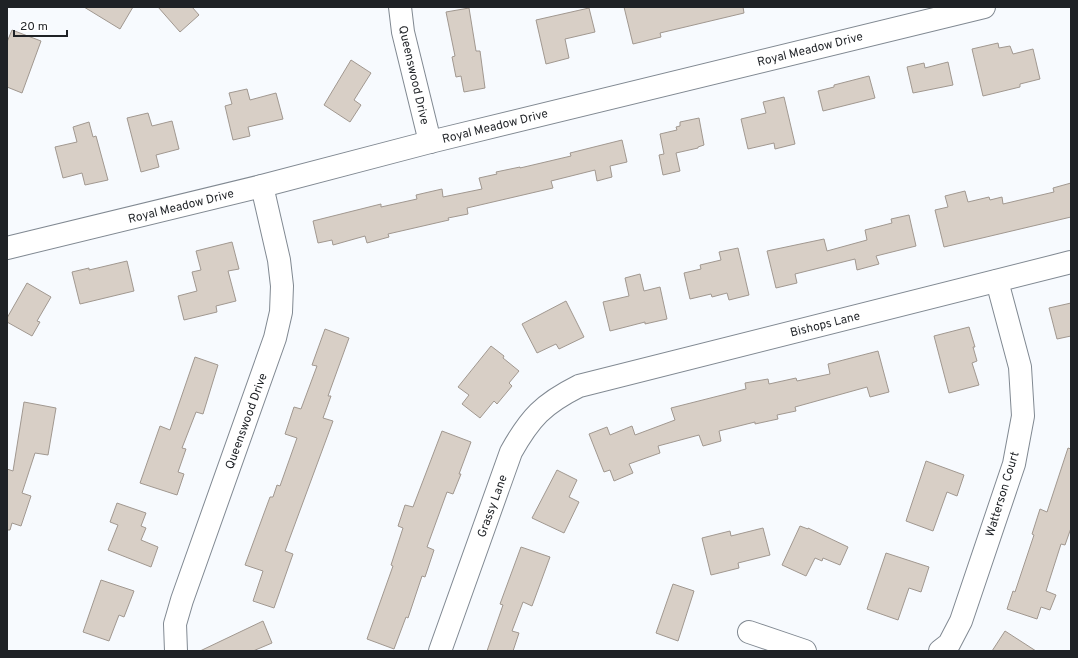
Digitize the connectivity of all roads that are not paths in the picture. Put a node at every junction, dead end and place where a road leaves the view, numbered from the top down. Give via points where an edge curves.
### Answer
1 (400, 7) edge
2 (984, 7) edge
3 (430, 142) junction
4 (262, 186) junction
5 (7, 248) edge
6 (1071, 262) edge
7 (997, 281) junction
8 (579, 386) joint
9 (749, 632) dead end
10 (176, 651) edge
11 (440, 651) edge
12 (805, 651) edge
13 (940, 651) edge

1 - 3 street, Queenswood Drive via 403,32
2 - 3 street, Royal Meadow Drive
3 - 4 street, Royal Meadow Drive
4 - 5 street, Royal Meadow Drive
4 - 10 street, Queenswood Drive via 280,268 280,316 275,338 182,600 175,624
6 - 7 street, Bishops Lane
7 - 8 street, Bishops Lane
7 - 13 street, Watterson Court via 1020,367 1023,416 1014,464 961,621 949,644
8 - 11 street, Grassy Lane via 539,411 511,452
9 - 12 street

